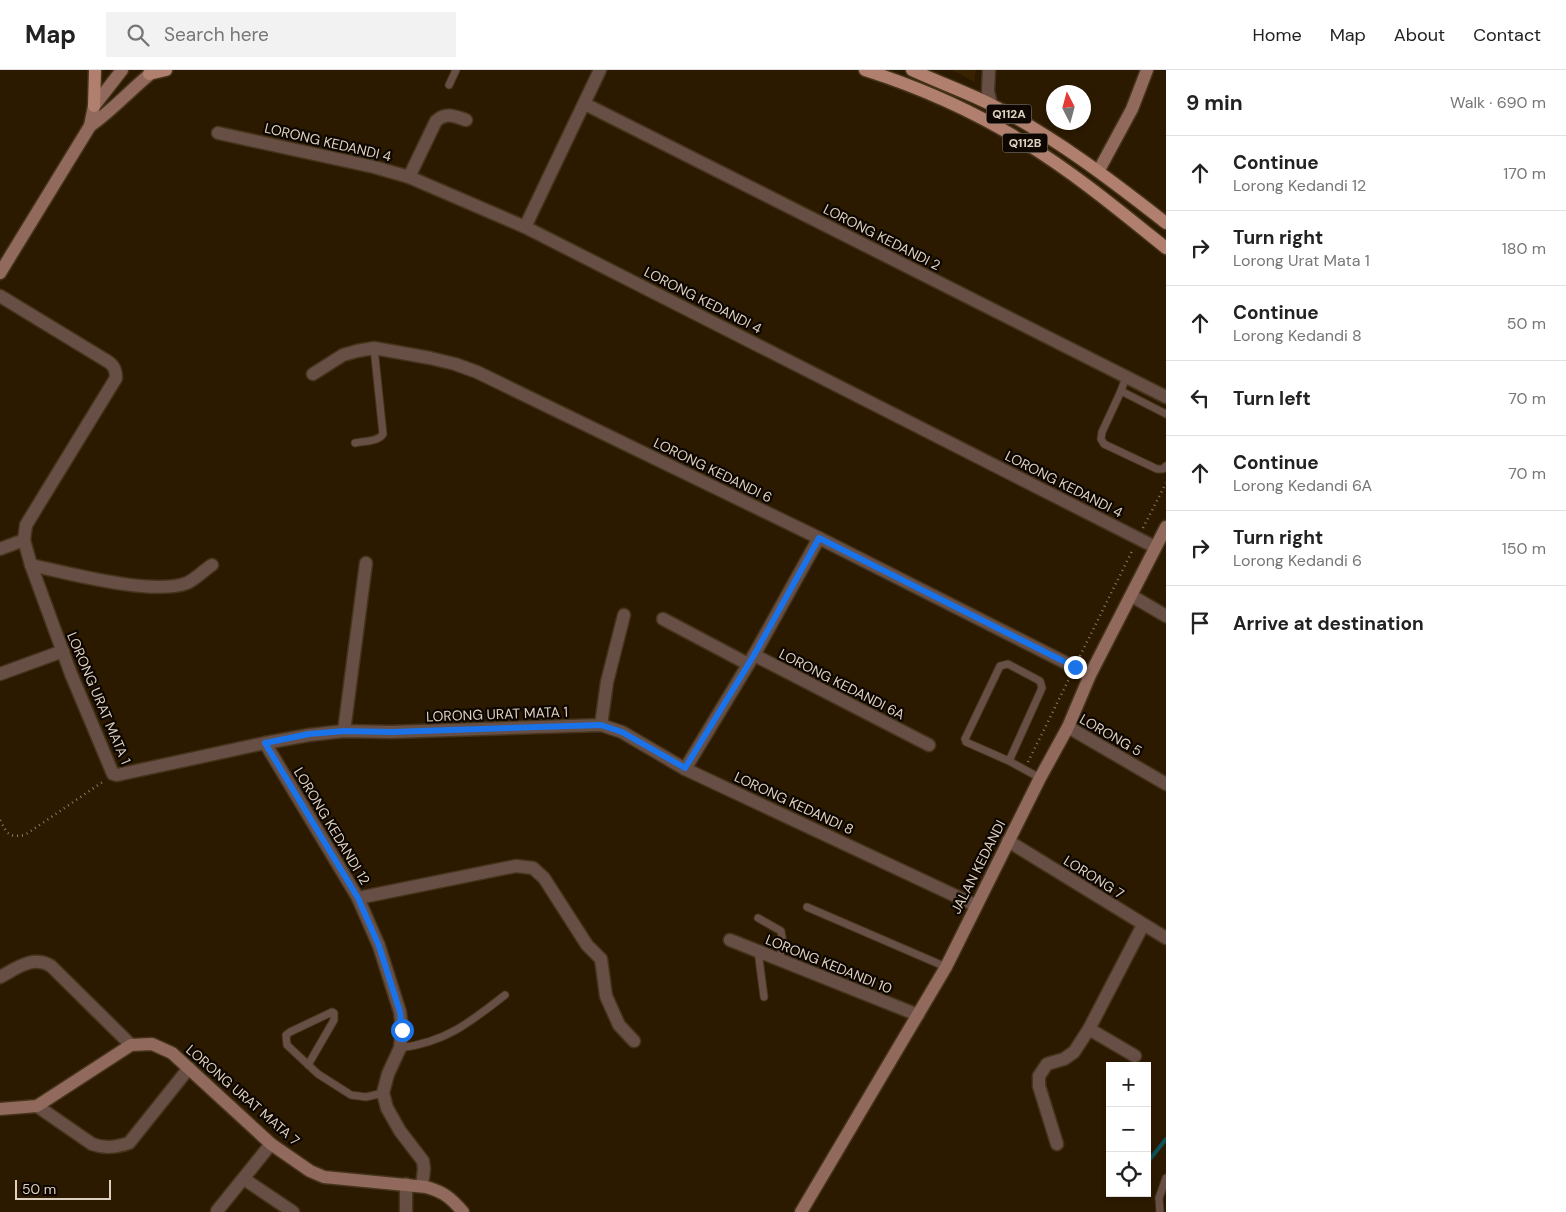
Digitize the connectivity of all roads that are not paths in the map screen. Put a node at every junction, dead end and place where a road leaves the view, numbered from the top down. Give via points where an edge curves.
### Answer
1 (95, 70) edge
2 (122, 70) edge
3 (166, 70) edge
4 (456, 70) edge
5 (600, 70) edge
6 (865, 70) edge
7 (912, 70) edge
8 (989, 70) edge
9 (1147, 70) edge
10 (152, 72) edge
11 (449, 85) dead end
12 (585, 104) junction
13 (991, 104) junction
14 (94, 106) junction
15 (466, 120) dead end
16 (90, 126) junction
17 (218, 133) dead end
18 (1099, 170) junction
19 (410, 177) junction
20 (1166, 223) edge
21 (526, 227) junction
22 (1166, 248) edge
23 (0, 273) edge
24 (0, 296) edge
25 (374, 348) junction
26 (313, 374) dead end
27 (1126, 377) junction
28 (1121, 391) junction
29 (1166, 397) edge
30 (1166, 414) edge
31 (355, 443) dead end
32 (1166, 466) edge
33 (1166, 527) edge
34 (819, 538) junction
35 (24, 540) junction
36 (1155, 547) junction
37 (0, 549) edge
38 (366, 563) dead end
39 (31, 565) junction
40 (212, 565) dead end
41 (1132, 596) junction
42 (624, 615) dead end
43 (1166, 616) edge
44 (663, 619) dead end
45 (62, 651) junction
46 (751, 660) junction
47 (0, 674) edge
48 (1090, 675) junction
49 (601, 725) junction
50 (1068, 728) junction
51 (344, 731) junction
52 (265, 743) junction
53 (929, 745) dead end
54 (1009, 761) junction
55 (685, 768) junction
56 (1040, 778) junction
57 (1166, 784) edge
58 (1008, 841) junction
59 (358, 898) junction
60 (975, 905) junction
61 (807, 907) dead end
62 (758, 918) dead end
63 (1143, 925) junction
64 (1166, 938) edge
65 (730, 940) dead end
66 (758, 952) junction
67 (778, 959) junction
68 (946, 967) junction
69 (0, 977) edge
70 (505, 995) dead end
71 (764, 998) dead end
72 (918, 1015) junction
73 (1088, 1029) junction
74 (634, 1040) dead end
75 (131, 1045) junction
76 (400, 1048) junction
77 (1136, 1056) dead end
78 (308, 1065) junction
79 (189, 1068) junction
80 (383, 1093) junction
81 (37, 1106) junction
82 (0, 1109) edge
83 (271, 1144) junction
84 (1057, 1144) dead end
85 (1166, 1178) edge
86 (244, 1179) junction
87 (406, 1184) junction
88 (422, 1186) junction
89 (217, 1212) edge
90 (293, 1212) edge
91 (406, 1212) edge
92 (462, 1212) edge
93 (801, 1212) edge
94 (1160, 1212) edge

1 - 14 main road
2 - 14 street
3 - 10 main road
4 - 11 lane
5 - 12 street
6 - 22 main road, Q112B via 942,99 1020,140 1093,190
7 - 13 main road, Q112A
8 - 13 street
9 - 18 street via 1132,109
10 - 16 street
12 - 21 street
12 - 27 street, LORONG KEDANDI 2
13 - 18 main road, Q112A
14 - 16 street
15 - 19 street via 449,115 436,121
16 - 23 street
17 - 19 street, LORONG KEDANDI 4
18 - 20 main road, Q112A
19 - 21 street, LORONG KEDANDI 4
21 - 36 street, LORONG KEDANDI 4
24 - 35 street via 107,360 116,375 26,526
25 - 26 street, LORONG KEDANDI 6 via 343,355
25 - 31 lane via 383,434 378,439
25 - 34 street, LORONG KEDANDI 6 via 430,358 477,372
27 - 28 lane
27 - 29 street, LORONG KEDANDI 2
28 - 30 lane
28 - 32 lane via 1101,439 1104,444 1157,469
33 - 36 street, JALAN KEDANDI
34 - 46 street
34 - 48 street, LORONG KEDANDI 6
35 - 37 street
35 - 39 street, LORONG URAT MATA 1
36 - 41 street, JALAN KEDANDI
38 - 51 street
39 - 40 street via 104,580 158,586 188,583
39 - 45 street, LORONG URAT MATA 1
41 - 43 street
41 - 48 street, JALAN KEDANDI
42 - 49 street via 607,682
44 - 46 street, LORONG KEDANDI 6A
45 - 47 street
45 - 52 street, LORONG URAT MATA 1 via 113,774 117,776
46 - 53 street, LORONG KEDANDI 6A
46 - 55 street
48 - 50 street, JALAN KEDANDI
49 - 51 street, LORONG URAT MATA 1
49 - 55 street, LORONG KEDANDI 8 via 622,732
50 - 56 street, JALAN KEDANDI
50 - 57 street, LORONG 5
51 - 52 street, LORONG URAT MATA 1
52 - 59 street, LORONG KEDANDI 12
54 - 54 lane via 1042,684 1008,664 1000,666 965,739
54 - 56 lane
55 - 60 street, LORONG KEDANDI 8
56 - 58 street, JALAN KEDANDI
58 - 60 street, JALAN KEDANDI
58 - 63 street, LORONG 7
59 - 74 street via 516,866 533,868 544,878 587,945 602,958 606,996 619,1025
59 - 76 street, LORONG KEDANDI 12 via 379,946 400,1012
60 - 68 street, JALAN KEDANDI
61 - 68 lane
62 - 67 lane via 781,931 783,943
63 - 64 street, LORONG 7
63 - 73 street
65 - 66 street, LORONG KEDANDI 10
66 - 67 street, LORONG KEDANDI 10
66 - 71 lane
67 - 72 street, LORONG KEDANDI 10
68 - 72 street, JALAN KEDANDI
69 - 75 street via 30,962 44,961
70 - 76 lane via 456,1031 420,1046
72 - 93 street, JALAN KEDANDI
73 - 77 street
73 - 84 street via 1074,1052 1064,1060 1047,1064 1039,1076 1039,1086
75 - 79 street, LORONG URAT MATA 7 via 152,1044 172,1052
75 - 81 street
76 - 80 street, LORONG KEDANDI 12
78 - 78 lane via 287,1045 286,1035 334,1013 334,1020
78 - 80 lane via 351,1095 366,1097
79 - 81 street via 129,1143 116,1147 92,1144
79 - 83 street, LORONG URAT MATA 7
80 - 88 street via 391,1116 423,1162
81 - 82 street
83 - 86 street
83 - 87 street, LORONG URAT MATA 7 via 324,1177
85 - 94 lane via 1159,1198
86 - 89 street
86 - 90 street
87 - 88 street, LORONG URAT MATA 7
87 - 91 street
88 - 92 street via 453,1199

